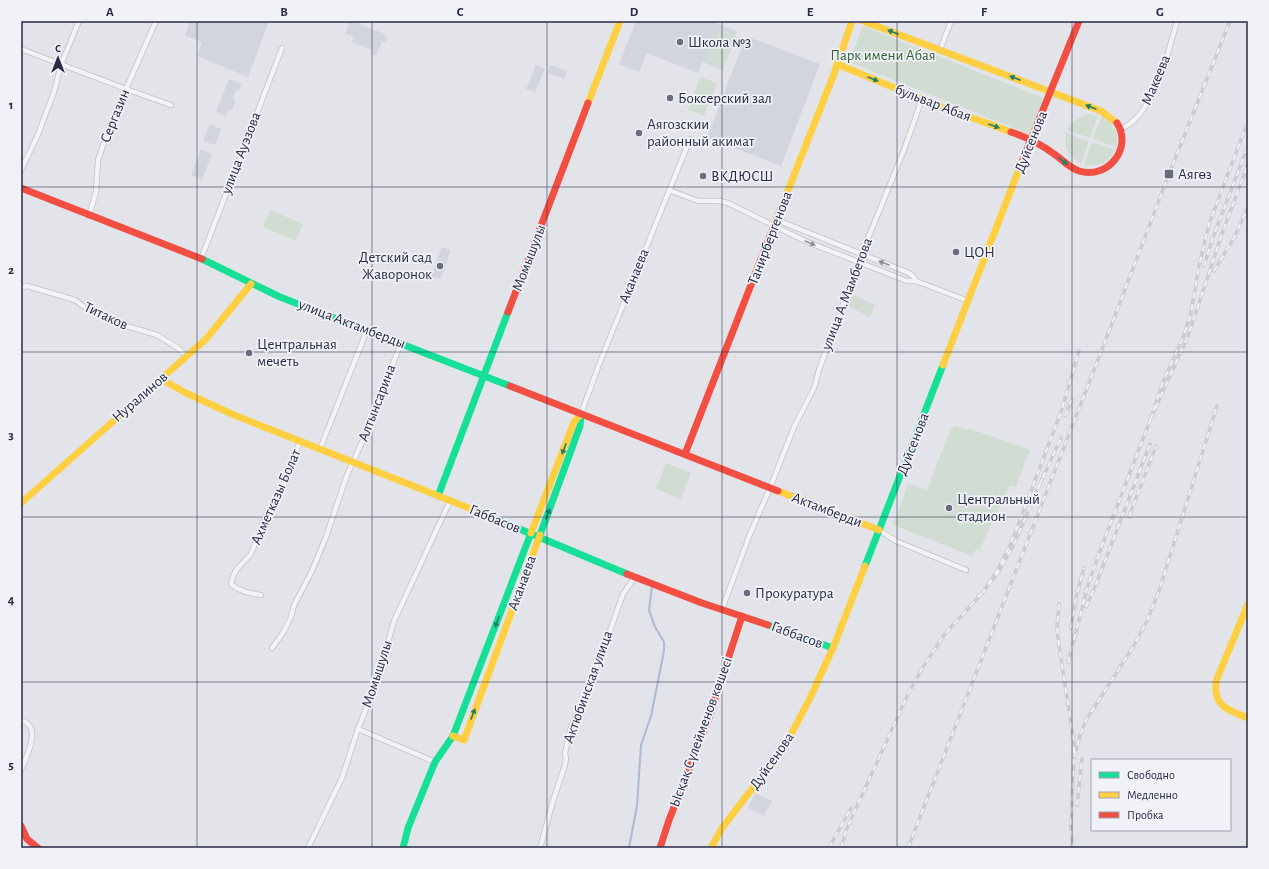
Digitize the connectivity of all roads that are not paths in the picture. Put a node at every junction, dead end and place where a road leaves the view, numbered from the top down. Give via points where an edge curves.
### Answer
1 (79, 21) edge
2 (156, 21) edge
3 (620, 21) edge
4 (852, 21) edge
5 (863, 21) edge
6 (951, 21) edge
7 (1079, 21) edge
8 (1177, 21) edge
9 (282, 48) dead end
10 (21, 49) edge
11 (940, 50) junction
12 (837, 64) junction
13 (61, 65) junction
14 (126, 89) junction
15 (1051, 92) junction
16 (922, 99) junction
17 (171, 104) dead end
18 (1121, 129) junction
19 (690, 139) dead end
20 (1031, 139) junction
21 (21, 170) edge
22 (21, 188) edge
23 (669, 190) junction
24 (89, 216) junction
25 (776, 223) junction
26 (862, 254) junction
27 (200, 259) junction
28 (858, 263) junction
29 (916, 281) junction
30 (251, 284) junction
31 (21, 288) edge
32 (968, 301) junction
33 (367, 330) junction
34 (401, 343) junction
35 (186, 356) junction
36 (483, 375) junction
37 (161, 379) junction
38 (581, 414) junction
39 (300, 441) junction
40 (320, 449) junction
41 (685, 454) junction
42 (353, 463) junction
43 (770, 488) junction
44 (438, 496) junction
45 (450, 501) junction
46 (21, 503) edge
47 (879, 530) junction
48 (531, 533) junction
49 (539, 536) junction
50 (966, 570) dead end
51 (635, 577) junction
52 (261, 595) dead end
53 (1248, 604) edge
54 (722, 609) junction
55 (742, 616) junction
56 (272, 648) dead end
57 (833, 648) junction
58 (1248, 717) edge
59 (21, 720) edge
60 (358, 729) junction
61 (452, 736) junction
62 (436, 762) junction
63 (21, 770) edge
64 (21, 826) edge
65 (38, 848) edge
66 (308, 848) edge
67 (403, 848) edge
68 (540, 848) edge
69 (660, 848) edge
70 (711, 848) edge

1 - 13 street
2 - 14 street, Сергазин
3 - 36 street, Момышулы
4 - 12 street, Танирбергенова
11 -> 5 street
6 - 11 street
7 - 15 street, Дуйсенова
8 - 18 street, Макеева via 1167,58 1146,105 1130,124
9 - 27 street, улица Ауэзова
10 - 13 street
15 -> 11 street
12 -> 16 street, бульвар Абая
12 - 25 street, Танирбергенова
13 - 14 street
13 - 21 street via 37,137
14 - 17 street
14 - 24 street, Сергазин via 98,160 96,192
18 -> 15 street via 1108,115
15 - 20 street, Дуйсенова
16 -> 20 street, бульвар Абая
16 - 26 street, улица А.Мамбетова
20 -> 18 street via 1064,163 1080,171 1094,171 1108,167 1121,151
19 - 23 street, Аканаева
20 - 32 street, Дуйсенова
22 - 24 street, улица Актамберды
23 - 25 street via 698,201 728,203
23 - 38 street, Аканаева
24 - 27 street, улица Актамберды
25 - 26 street
25 -> 28 street via 805,241
25 - 41 street, Танирбергенова
26 - 28 street, улица А.Мамбетова
29 -> 26 street via 909,272
27 - 30 street, улица Актамберды
28 - 29 street via 907,281
28 - 43 street, улица А.Мамбетова via 814,388 794,427
29 - 32 street
30 - 33 street, улица Актамберды
30 - 35 street, Нуралинов via 206,339
31 - 35 street, Титаков via 26,286 75,300 90,311 123,325 157,335
32 - 47 street, Дуйсенова
33 - 34 street, улица Актамберды
33 - 40 street
34 - 36 street, улица Актамберды
34 - 42 street, Алтынсарина
35 - 37 street, Нуралинов
36 - 38 street, улица Актамберды
36 - 44 street, Момышулы
37 - 39 street, Габбасов via 215,406
37 - 46 street, Нуралинов
38 - 41 street, улица Актамберды
38 -> 48 street, Аканаева via 574,422
49 -> 38 street, Аканаева via 580,426
39 - 40 street, Габбасов
39 - 52 street, Ахметказы Болат via 277,502 266,514 251,554 232,576 231,584 236,589
40 - 42 street, Габбасов
41 - 43 street, Актамберди
42 - 44 street, Габбасов
42 - 56 street, Алтынсарина via 326,537 294,605 291,617
43 - 47 street, Актамберди
43 - 54 street, улица А.Мамбетова
44 - 45 street, Габбасов
45 - 48 street, Габбасов
45 - 60 street, Момышулы via 394,622 376,684
47 - 50 street, Актамберди via 896,541
47 - 57 street, Дуйсенова
48 - 49 street, Габбасов
48 -> 61 street, Аканаева
49 - 51 street, Габбасов
61 -> 49 street, Аканаева via 464,740
51 - 54 street, Габбасов
51 - 68 street, Актюбинская улица via 623,594 599,662 571,727 565,765
53 - 58 street via 1215,688 1216,699 1225,708
54 - 55 street, Габбасов
55 - 57 street, Габбасов
55 - 69 street, Ысқақ Сүлейменов көшесі
57 - 70 street, Дуйсенова via 785,746 722,828
59 - 63 street via 29,725 32,737
60 - 62 street
60 - 66 street, Момышулы via 342,778
61 - 62 street, Аканаева
62 - 67 street, Аканаева via 408,828
64 - 65 street via 32,845

